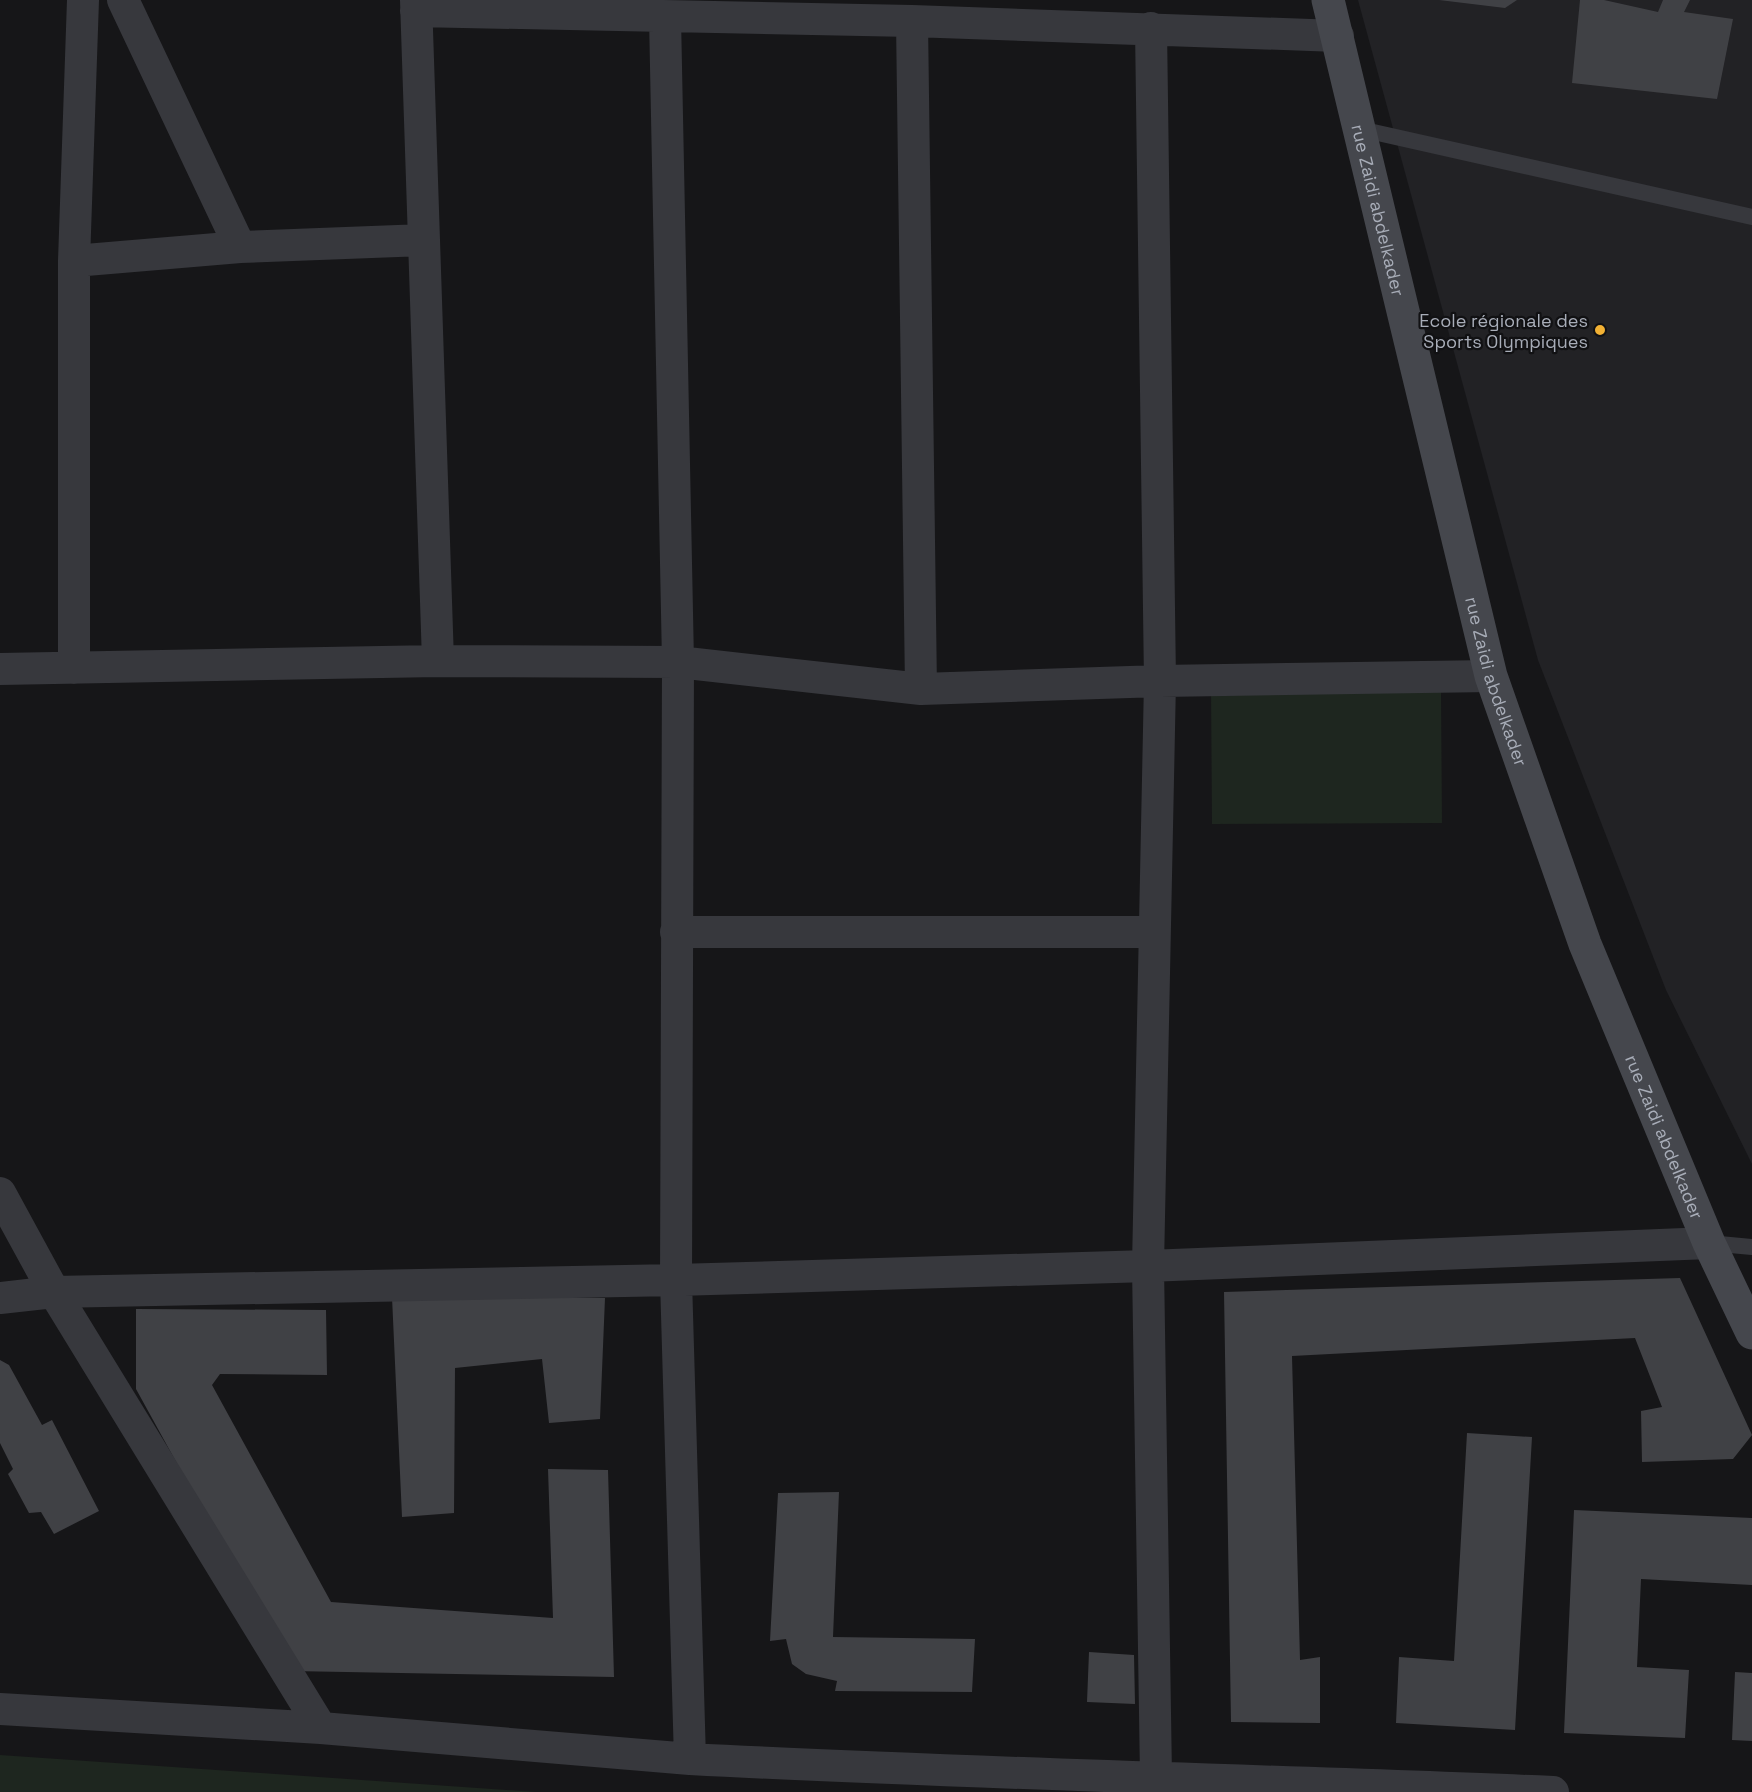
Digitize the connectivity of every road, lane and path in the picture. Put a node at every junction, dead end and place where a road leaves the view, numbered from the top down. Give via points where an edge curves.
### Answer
1 (83, 0) edge
2 (123, 0) edge
3 (1328, 0) edge
4 (416, 5) edge
5 (665, 17) junction
6 (912, 21) junction
7 (1151, 28) junction
8 (1338, 36) junction
9 (1360, 129) junction
10 (1752, 217) edge
11 (424, 240) junction
12 (240, 247) junction
13 (74, 261) junction
14 (438, 661) junction
15 (678, 662) junction
16 (74, 668) junction
17 (0, 669) edge
18 (1491, 676) junction
19 (1160, 681) junction
20 (921, 689) junction
21 (676, 932) junction
22 (1154, 932) junction
23 (0, 1193) edge
24 (1709, 1243) junction
25 (1752, 1247) edge
26 (1148, 1266) junction
27 (676, 1280) junction
28 (54, 1292) junction
29 (0, 1298) edge
30 (1752, 1333) edge
31 (0, 1709) edge
32 (321, 1728) junction
33 (690, 1759) junction
34 (1156, 1776) junction
35 (869, 1780) edge
36 (1553, 1792) edge

1 - 13 street
2 - 12 street
3 - 8 main road, rue Zaidi abdelkader
4 - 5 street
4 - 11 street
5 - 6 street
5 - 15 street
6 - 7 street
6 - 20 street
7 - 8 street
7 - 19 street
8 - 9 main road, rue Zaidi abdelkader
9 - 10 lane
9 - 18 main road, rue Zaidi abdelkader
11 - 12 street
11 - 14 street
12 - 13 street
13 - 16 street
14 - 15 street
14 - 16 street
15 - 20 street
15 - 21 street
16 - 17 street
18 - 19 street
18 - 24 main road, rue Zaidi abdelkader via 1585,944
19 - 20 street
19 - 22 street
21 - 22 street
21 - 27 street
22 - 26 street
23 - 28 street
24 - 25 lane
24 - 26 street
24 - 30 main road, rue Zaidi abdelkader
26 - 27 street
26 - 34 street
27 - 28 street
27 - 33 street
28 - 29 street
28 - 32 street
31 - 32 street
32 - 33 street
33 - 35 street
34 - 35 street
34 - 36 street

